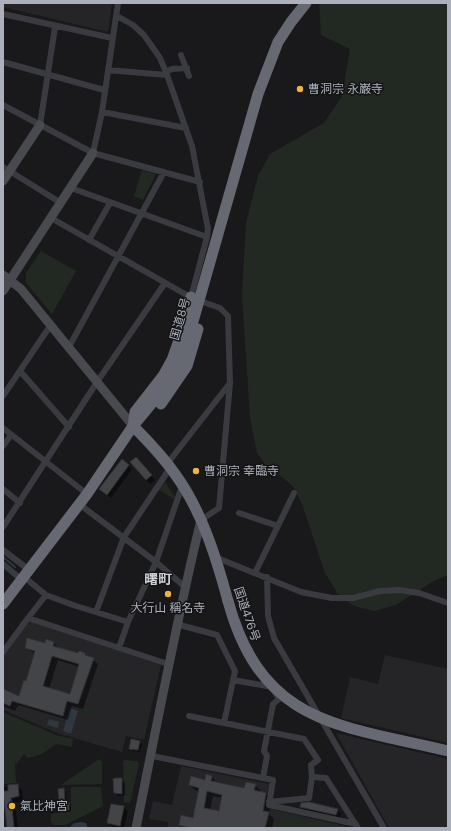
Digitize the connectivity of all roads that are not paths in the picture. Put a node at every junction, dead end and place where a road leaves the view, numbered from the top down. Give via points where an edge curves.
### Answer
1 (118, 3) edge
2 (306, 3) edge
3 (3, 14) edge
4 (117, 16) junction
5 (55, 27) junction
6 (112, 38) junction
7 (181, 55) dead end
8 (3, 62) edge
9 (186, 68) junction
10 (108, 70) junction
11 (167, 73) junction
12 (48, 74) junction
13 (189, 76) dead end
14 (104, 90) junction
15 (3, 105) edge
16 (102, 112) junction
17 (40, 125) junction
18 (186, 128) junction
19 (93, 153) junction
20 (6, 169) edge
21 (164, 172) junction
22 (3, 181) edge
23 (200, 182) junction
24 (71, 188) junction
25 (61, 203) junction
26 (110, 203) junction
27 (142, 213) junction
28 (51, 218) junction
29 (212, 238) junction
30 (89, 240) junction
31 (118, 256) junction
32 (6, 278) edge
33 (165, 283) junction
34 (3, 291) edge
35 (199, 300) junction
36 (50, 326) junction
37 (68, 347) junction
38 (20, 370) junction
39 (97, 382) junction
40 (230, 383) junction
41 (3, 396) edge
42 (133, 426) junction
43 (69, 427) junction
44 (3, 428) edge
45 (11, 435) junction
46 (3, 446) edge
47 (46, 462) junction
48 (168, 466) junction
49 (182, 486) junction
50 (3, 489) edge
51 (294, 493) dead end
52 (87, 494) junction
53 (20, 503) junction
54 (80, 504) junction
55 (239, 513) dead end
56 (201, 520) junction
57 (278, 526) junction
58 (3, 527) edge
59 (124, 537) junction
60 (3, 550) edge
61 (215, 557) junction
62 (156, 562) junction
63 (3, 564) edge
64 (255, 572) junction
65 (25, 576) junction
66 (267, 577) junction
67 (185, 586) junction
68 (46, 595) junction
69 (448, 603) edge
70 (3, 604) edge
71 (96, 612) junction
72 (28, 618) junction
73 (128, 622) junction
74 (176, 624) junction
75 (118, 648) junction
76 (3, 652) edge
77 (168, 664) junction
78 (233, 680) junction
79 (189, 716) dead end
80 (224, 723) junction
81 (268, 732) junction
82 (448, 750) edge
83 (152, 756) junction
84 (312, 777) junction
85 (263, 778) junction
86 (269, 802) junction
87 (357, 826) edge
88 (136, 828) edge
89 (384, 828) edge

1 - 4 street
2 - 29 highway, 国道8号 via 278,42 268,65 225,210
3 - 5 street
4 - 6 street
4 - 11 street via 144,35
5 - 6 street
5 - 12 street
6 - 10 street
7 - 9 street
8 - 12 street
9 - 11 street via 172,69
9 - 13 street
10 - 11 street
10 - 14 street
11 - 18 street
12 - 14 street
12 - 17 street
14 - 16 street
15 - 17 street
16 - 18 street
16 - 19 street
17 - 19 street
17 - 20 street
18 - 23 street
19 - 21 street
19 - 24 street
20 - 22 street
20 - 25 street
21 - 23 street
21 - 27 street
23 - 29 street via 208,229
24 - 25 street
24 - 26 street
25 - 28 street
26 - 27 street
26 - 30 street
27 - 29 street
27 - 31 street
28 - 30 street
28 - 32 street
29 - 35 street
29 - 42 highway, 国道8号 via 180,362 157,398
30 - 31 street
31 - 33 street
31 - 37 street
32 - 34 street
32 - 36 street via 21,289
33 - 35 street
33 - 39 street
35 - 40 street via 223,310 229,319
35 - 42 highway via 186,320 172,360 136,412
35 - 42 highway via 195,344 186,366 152,416 145,422
36 - 37 street
36 - 38 street
37 - 39 street
38 - 41 street
38 - 43 street
39 - 42 street
39 - 43 street
40 - 48 street
40 - 56 street via 220,508
42 - 48 highway, 国道476号
42 - 52 highway, 国道8号
43 - 47 street
44 - 45 street
45 - 46 street
45 - 47 street
47 - 52 street
47 - 53 street
48 - 49 highway, 国道476号
48 - 59 street
49 - 56 highway, 国道476号
49 - 62 street
50 - 53 street
51 - 57 street
52 - 54 highway, 国道8号
53 - 58 street
54 - 59 street
54 - 65 highway, 国道8号
55 - 57 street
56 - 61 highway, 国道476号
56 - 67 street
57 - 64 street
59 - 62 street
59 - 71 street
60 - 65 street
61 - 64 street
61 - 82 highway, 国道476号, bridge via 238,634 251,660 270,684 291,702 342,726
62 - 67 street
62 - 73 street
63 - 65 street
64 - 66 street
65 - 68 street
65 - 70 highway, 国道8号
66 - 69 street via 301,592 332,598 353,598 380,591 400,590 419,593
66 - 89 street via 268,616 274,638
67 - 74 street
68 - 71 street
68 - 72 street
71 - 73 street
72 - 75 street
72 - 76 street
73 - 75 street
74 - 77 street
74 - 78 street via 217,634 235,671
75 - 77 street
77 - 83 street
78 - 80 street
78 - 81 street via 272,687 279,699 273,704
79 - 80 street
80 - 81 street
81 - 84 street via 304,739 318,760 311,765
81 - 85 street
83 - 85 street
83 - 88 street
84 - 86 street via 309,798
84 - 87 street via 326,778
85 - 86 street via 273,780
86 - 87 street via 269,805

